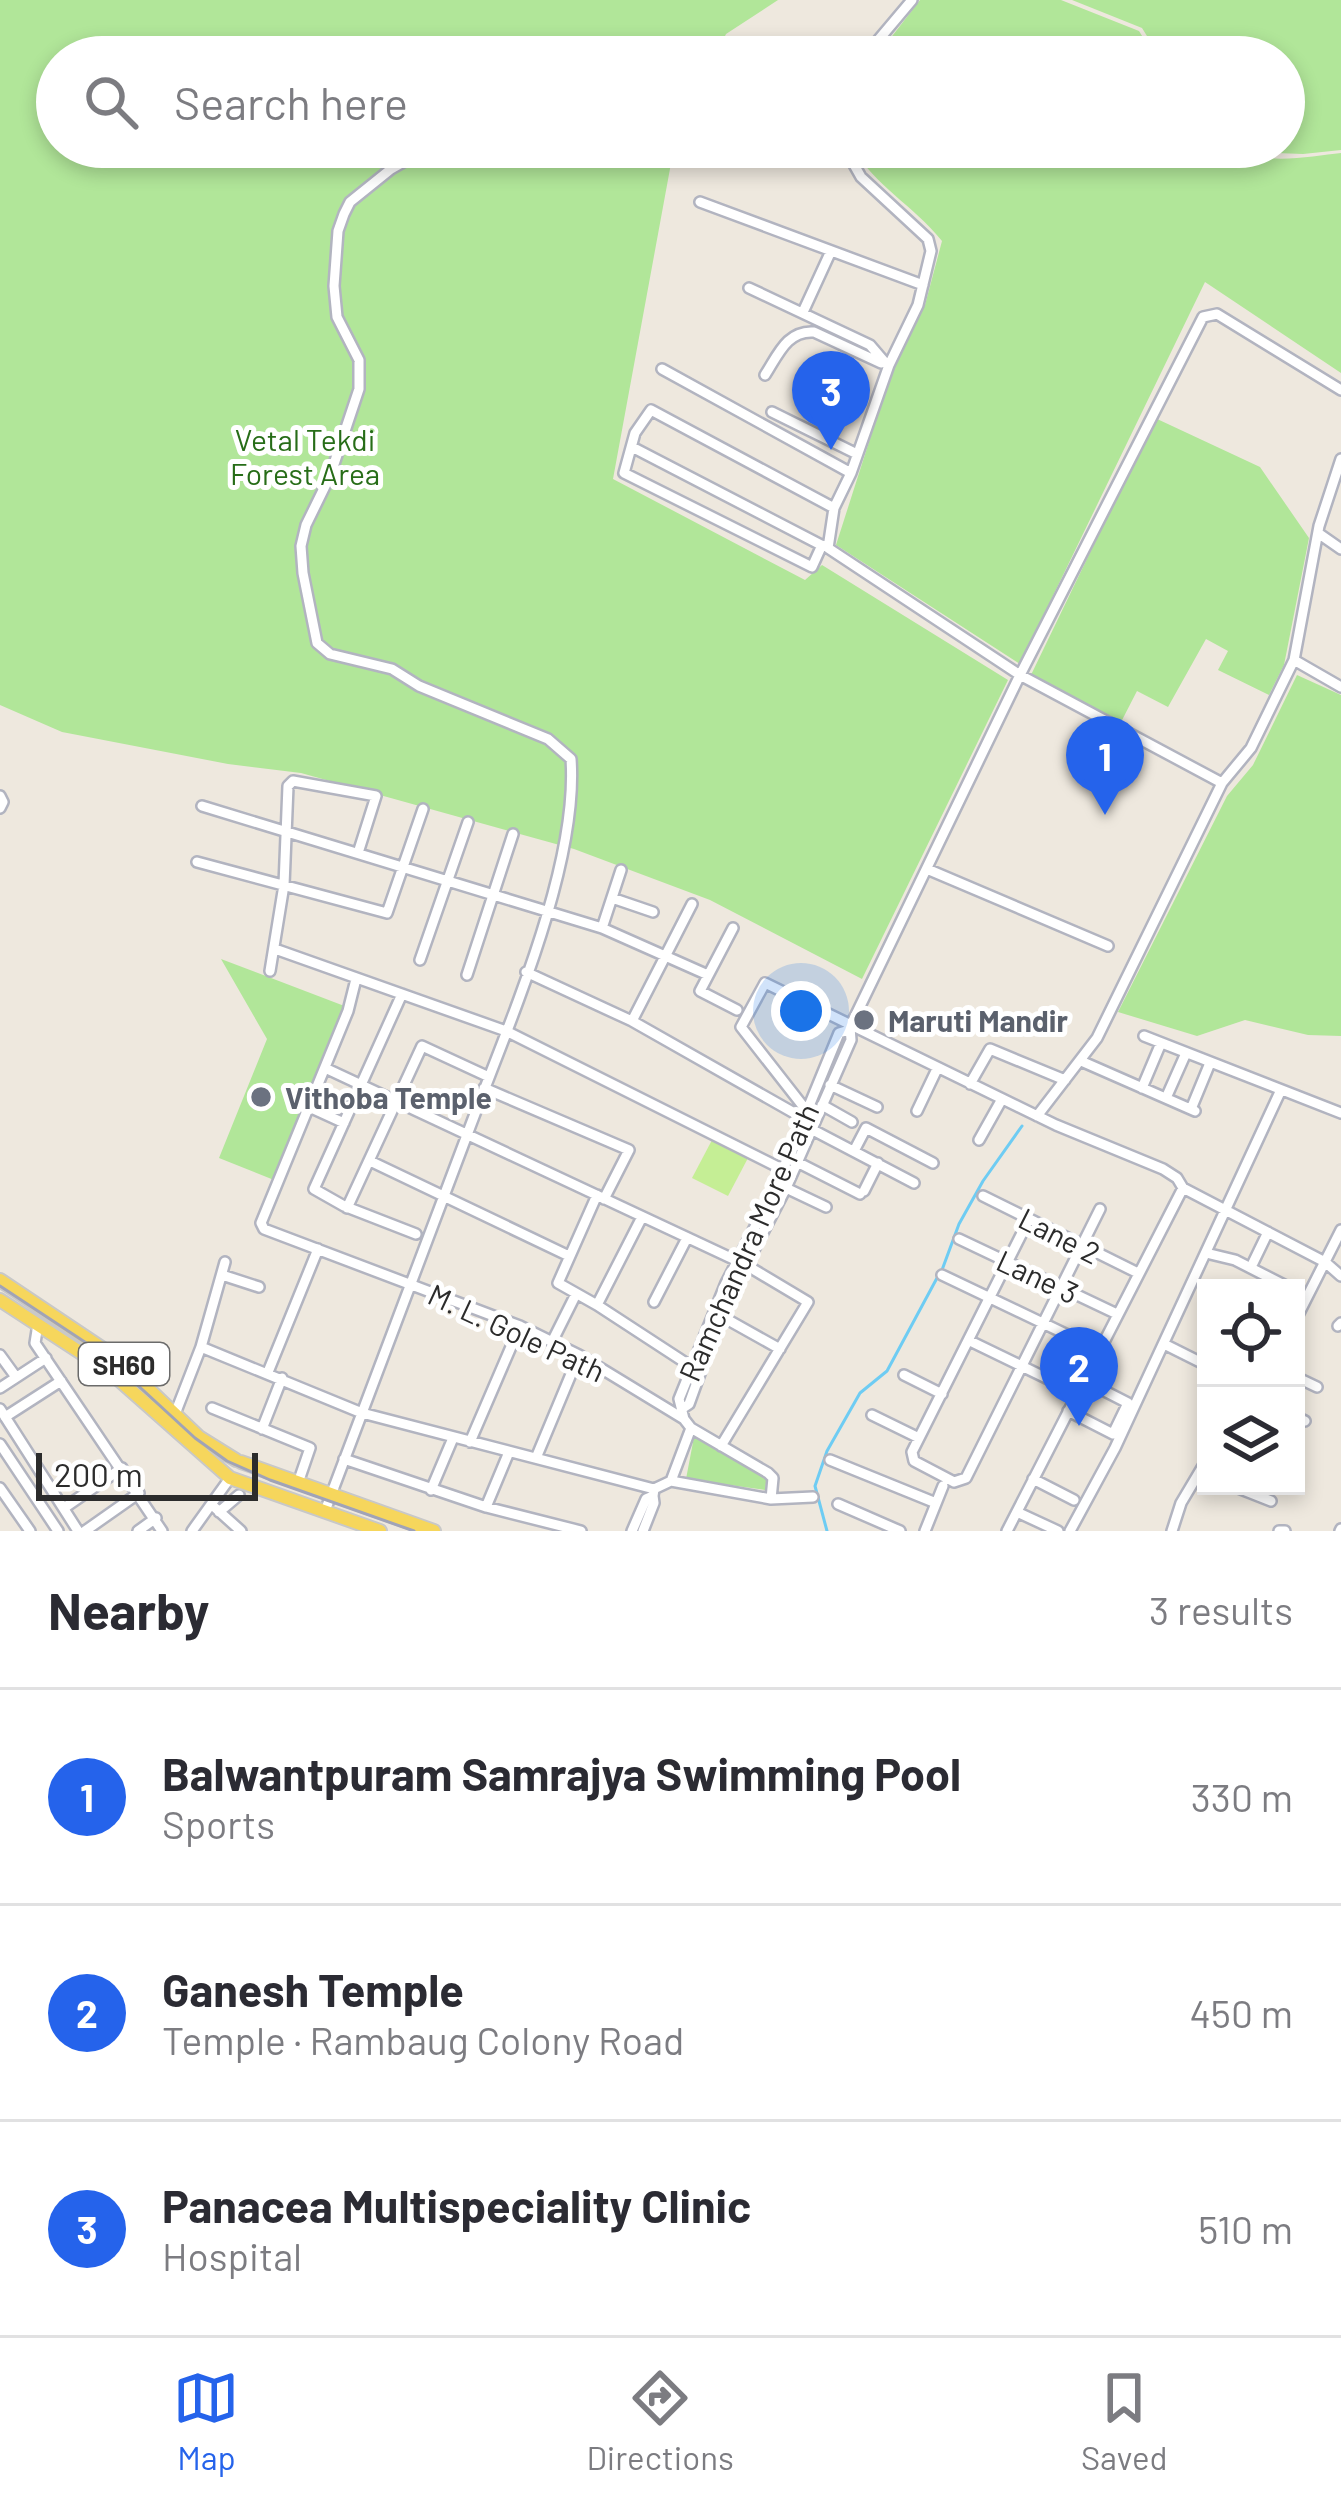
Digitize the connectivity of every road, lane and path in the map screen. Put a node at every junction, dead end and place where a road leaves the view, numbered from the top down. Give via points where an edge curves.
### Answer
1 (912, 0) edge
2 (882, 36) edge
3 (393, 168) edge
4 (856, 168) edge
5 (700, 202) dead end
6 (831, 251) junction
7 (923, 285) junction
8 (749, 288) dead end
9 (803, 312) junction
10 (888, 366) junction
11 (662, 369) dead end
12 (765, 375) dead end
13 (1341, 390) edge
14 (772, 412) dead end
15 (632, 447) junction
16 (857, 454) junction
17 (1341, 459) edge
18 (850, 473) junction
19 (1340, 473) edge
20 (834, 508) junction
21 (1318, 533) junction
22 (825, 547) junction
23 (1341, 549) edge
24 (1294, 660) junction
25 (1020, 675) junction
26 (1341, 687) edge
27 (1222, 783) junction
28 (0, 796) edge
29 (202, 806) dead end
30 (0, 808) edge
31 (423, 809) dead end
32 (468, 822) dead end
33 (285, 831) junction
34 (513, 834) dead end
35 (358, 854) junction
36 (197, 862) dead end
37 (404, 867) junction
38 (927, 869) junction
39 (621, 870) dead end
40 (449, 881) junction
41 (284, 885) junction
42 (494, 895) junction
43 (612, 898) junction
44 (692, 904) dead end
45 (547, 910) junction
46 (653, 911) dead end
47 (602, 928) junction
48 (733, 928) dead end
49 (1108, 946) dead end
50 (275, 949) junction
51 (666, 955) junction
52 (420, 960) dead end
53 (270, 970) dead end
54 (526, 972) junction
55 (466, 975) dead end
56 (708, 975) junction
57 (356, 979) junction
58 (402, 994) junction
59 (736, 1010) dead end
60 (632, 1021) junction
61 (849, 1029) junction
62 (506, 1031) junction
63 (1144, 1036) dead end
64 (1161, 1043) junction
65 (1186, 1053) junction
66 (1081, 1061) junction
67 (1210, 1063) junction
68 (325, 1068) junction
69 (937, 1069) junction
70 (1065, 1080) junction
71 (486, 1082) junction
72 (362, 1083) junction
73 (970, 1084) junction
74 (830, 1085) junction
75 (1142, 1088) junction
76 (1280, 1092) junction
77 (1166, 1098) junction
78 (1002, 1099) junction
79 (398, 1101) junction
80 (822, 1105) junction
81 (309, 1107) junction
82 (877, 1107) dead end
83 (917, 1112) dead end
84 (1341, 1113) edge
85 (1037, 1116) junction
86 (805, 1120) junction
87 (852, 1122) dead end
88 (344, 1123) junction
89 (467, 1134) junction
90 (979, 1140) dead end
91 (854, 1151) junction
92 (370, 1161) junction
93 (878, 1163) junction
94 (933, 1163) dead end
95 (790, 1168) junction
96 (914, 1183) dead end
97 (785, 1188) junction
98 (1183, 1188) junction
99 (443, 1196) junction
100 (983, 1196) dead end
101 (600, 1197) junction
102 (826, 1207) dead end
103 (346, 1208) junction
104 (1100, 1209) dead end
105 (1228, 1210) junction
106 (642, 1217) junction
107 (1028, 1219) junction
108 (1341, 1230) edge
109 (1268, 1232) junction
110 (416, 1234) dead end
111 (687, 1238) junction
112 (959, 1239) dead end
113 (1082, 1247) junction
114 (318, 1250) junction
115 (1206, 1253) junction
116 (569, 1256) junction
117 (225, 1262) dead end
118 (1324, 1262) junction
119 (1008, 1263) junction
120 (1253, 1263) dead end
121 (741, 1264) junction
122 (1138, 1273) junction
123 (221, 1275) junction
124 (942, 1275) dead end
125 (1341, 1276) edge
126 (1272, 1279) edge
127 (1, 1283) edge
128 (410, 1284) junction
129 (1305, 1284) edge
130 (260, 1287) dead end
131 (1062, 1287) junction
132 (576, 1294) junction
133 (991, 1298) junction
134 (0, 1300) edge
135 (654, 1302) dead end
136 (597, 1305) junction
137 (1117, 1314) junction
138 (721, 1316) junction
139 (38, 1324) junction
140 (1043, 1324) junction
141 (520, 1327) junction
142 (970, 1341) junction
143 (552, 1342) junction
144 (1164, 1345) junction
145 (202, 1347) junction
146 (780, 1349) junction
147 (1099, 1350) junction
148 (0, 1355) edge
149 (579, 1355) junction
150 (46, 1358) junction
151 (1197, 1361) edge
152 (1022, 1366) junction
153 (692, 1367) junction
154 (268, 1372) junction
155 (904, 1375) dead end
156 (16, 1377) junction
157 (282, 1378) junction
158 (1083, 1380) junction
159 (61, 1381) junction
160 (1305, 1381) edge
161 (1317, 1387) dead end
162 (0, 1388) edge
163 (1077, 1393) junction
164 (942, 1394) junction
165 (212, 1408) dead end
166 (1068, 1411) junction
167 (3, 1413) edge
168 (362, 1413) junction
169 (175, 1414) junction
170 (872, 1415) dead end
171 (686, 1418) junction
172 (262, 1429) junction
173 (453, 1438) junction
174 (919, 1438) junction
175 (470, 1442) junction
176 (0, 1444) edge
177 (721, 1446) junction
178 (509, 1451) junction
179 (536, 1458) junction
180 (344, 1460) junction
181 (830, 1460) dead end
182 (239, 1461) junction
183 (122, 1468) junction
184 (231, 1477) junction
185 (1033, 1479) junction
186 (671, 1481) junction
187 (1197, 1482) edge
188 (298, 1483) junction
189 (943, 1486) dead end
190 (0, 1488) edge
191 (430, 1490) junction
192 (653, 1492) junction
193 (139, 1493) junction
194 (239, 1495) dead end
195 (332, 1495) junction
196 (1256, 1495) edge
197 (813, 1497) dead end
198 (771, 1499) junction
199 (1074, 1500) dead end
200 (1271, 1501) dead end
201 (936, 1503) junction
202 (838, 1504) dead end
203 (486, 1507) junction
204 (64, 1508) junction
205 (215, 1509) junction
206 (325, 1511) junction
207 (1017, 1512) junction
208 (156, 1518) junction
209 (30, 1531) edge
210 (58, 1531) edge
211 (82, 1531) edge
212 (138, 1531) edge
213 (162, 1531) edge
214 (192, 1531) edge
215 (241, 1531) edge
216 (380, 1531) edge
217 (434, 1531) edge
218 (581, 1531) edge
219 (632, 1531) edge
220 (643, 1531) edge
221 (900, 1531) edge
222 (925, 1531) edge
223 (1007, 1531) edge
224 (1058, 1531) edge
225 (1070, 1531) edge
226 (1172, 1531) edge

1 - 2 street
3 - 45 street via 350,202 338,231 338,317 359,360 359,389 301,546 317,643 548,739 571,759 573,790
4 - 7 street via 930,244
5 - 6 street
6 - 7 street
6 - 9 street
7 - 10 street
8 - 9 street
9 - 10 street via 870,345
10 - 12 street via 804,331
10 - 16 street
11 - 18 street
13 - 25 street, Ramchandra More Path via 1217,314 1203,317
14 - 16 street
15 - 20 street via 651,410
15 - 22 street
15 - 22 street via 624,473 725,526 812,567
16 - 18 street
17 - 19 street
18 - 20 street
19 - 21 street
20 - 22 street
21 - 23 street
21 - 24 street
22 - 25 street
24 - 26 street
24 - 27 street via 1251,748
25 - 27 street
25 - 38 street, Ramchandra More Path
27 - 66 street
28 - 30 street
29 - 33 street
31 - 37 street
32 - 40 street
33 - 35 street
33 - 35 street via 292,781 376,796
33 - 41 street
34 - 42 street
35 - 37 street
36 - 41 street
37 - 40 street
37 - 41 street via 387,914
38 - 49 street
38 - 61 street, Ramchandra More Path
39 - 43 street
40 - 42 street
40 - 52 street
41 - 50 street
42 - 45 street
42 - 55 street
43 - 46 street
43 - 47 street
44 - 51 street
45 - 47 street
45 - 54 street
47 - 51 street
48 - 56 street
50 - 53 street
50 - 57 street
51 - 56 street
51 - 60 street
54 - 60 street
54 - 62 street
56 - 59 street via 700,991
57 - 58 street
57 - 68 street
58 - 62 street
58 - 72 street
60 - 86 street
61 - 69 street
61 - 74 street, Ramchandra More Path
61 - 86 street, Ramchandra More Path via 839,1033
61 - 86 street via 765,983 741,1027
62 - 71 street
62 - 95 street
63 - 64 street
64 - 65 street
64 - 75 street
65 - 67 street
65 - 77 street
66 - 70 street
66 - 75 street
67 - 76 street
67 - 77 street via 1193,1110
68 - 72 street
68 - 81 street
69 - 73 street
69 - 83 street
70 - 73 street via 990,1049
70 - 85 street
71 - 79 street via 422,1046
71 - 89 street
71 - 101 street via 628,1150
72 - 79 street
72 - 88 street
73 - 78 street
74 - 80 street, Ramchandra More Path
74 - 82 street
75 - 77 street
76 - 84 street
76 - 105 street
78 - 85 street
78 - 90 street
79 - 89 street
79 - 92 street
80 - 86 street, Ramchandra More Path
80 - 87 street
81 - 88 street
81 - 114 street, M. L. Gole Path via 261,1223
85 - 98 street via 1163,1169
86 - 91 street
86 - 95 street, Ramchandra More Path
88 - 103 street via 314,1189
89 - 99 street
89 - 101 street
91 - 93 street
91 - 94 street via 866,1128
92 - 99 street
92 - 103 street
93 - 95 street via 862,1193
93 - 96 street
95 - 97 street, Ramchandra More Path
95 - 121 street, Ramchandra More Path
97 - 102 street
97 - 121 street, Ramchandra More Path
98 - 105 street
98 - 122 street
99 - 116 street
99 - 128 street
100 - 107 street, Lane 2
101 - 106 street
101 - 116 street
103 - 110 street
104 - 113 street
105 - 109 street
105 - 115 street
106 - 111 street
106 - 136 street
107 - 113 street, Lane 2
107 - 119 street
108 - 118 street
109 - 118 street
109 - 120 street
111 - 121 street
111 - 135 street
112 - 119 street, Lane 3
113 - 122 street, Lane 2
113 - 131 street
114 - 128 street, M. L. Gole Path
114 - 154 street
115 - 126 street
115 - 144 street
116 - 132 street via 558,1283
117 - 123 street
118 - 125 street
118 - 129 street
119 - 131 street, Lane 3
119 - 133 street
121 - 138 street, Ramchandra More Path
121 - 146 street via 808,1302
121 - 153 street, Ramchandra More Path
122 - 137 street
123 - 130 street
123 - 145 street
124 - 133 street
127 - 169 main road, SH60 via 116,1357
128 - 141 street, M. L. Gole Path
128 - 168 street
131 - 137 street, Lane 3
131 - 140 street
132 - 136 street
132 - 143 street
133 - 140 street
133 - 142 street
134 - 139 main road, SH60
136 - 153 street
137 - 147 street
138 - 146 street
138 - 171 street, Ramchandra More Path
139 - 150 street via 35,1343
139 - 184 main road, SH60 via 109,1371
140 - 147 street
140 - 152 street
141 - 143 street, M. L. Gole Path
141 - 175 street
142 - 152 street
142 - 164 street
143 - 149 street, M. L. Gole Path
144 - 151 street
144 - 225 street
145 - 154 street
145 - 169 street
146 - 177 street
147 - 158 street
148 - 156 street
149 - 171 street, M. L. Gole Path
149 - 179 street
150 - 156 street
150 - 159 street
152 - 163 street
152 - 174 street via 962,1482 914,1461
153 - 171 street, Ramchandra More Path via 679,1399
154 - 157 street
155 - 164 street
156 - 162 street
157 - 168 street
157 - 172 street
158 - 163 street
158 - 166 street via 1128,1403 1113,1433
159 - 167 street
159 - 183 street
160 - 161 street
163 - 166 street
164 - 174 street
165 - 172 street
166 - 185 street
167 - 204 street
168 - 173 street
168 - 180 street
169 - 182 main road, SH60
170 - 174 street
171 - 177 street, M. L. Gole Path
171 - 186 street
172 - 188 street via 310,1448
173 - 175 street
173 - 191 street
175 - 178 street
176 - 210 street
177 - 198 street, M. L. Gole Path via 773,1478
178 - 179 street
178 - 203 street
179 - 192 street
180 - 191 street
180 - 195 street
181 - 201 street
182 - 184 main road via 226,1465
182 - 188 main road, SH60
183 - 193 street
183 - 204 street
184 - 205 street
184 - 206 main road, SH60
185 - 199 street
185 - 207 street
186 - 192 street
186 - 198 street
187 - 226 street
188 - 195 main road, SH60
189 - 201 street
190 - 209 street
191 - 203 street
192 - 219 street
192 - 220 street
193 - 208 street
193 - 211 street
194 - 205 street
195 - 206 street
195 - 217 main road, SH60
196 - 200 street
197 - 198 street
201 - 222 street
202 - 221 street
203 - 218 street
204 - 211 street
205 - 214 street
205 - 215 street
206 - 216 main road, SH60
207 - 223 street
207 - 224 street
208 - 212 street
208 - 213 street

